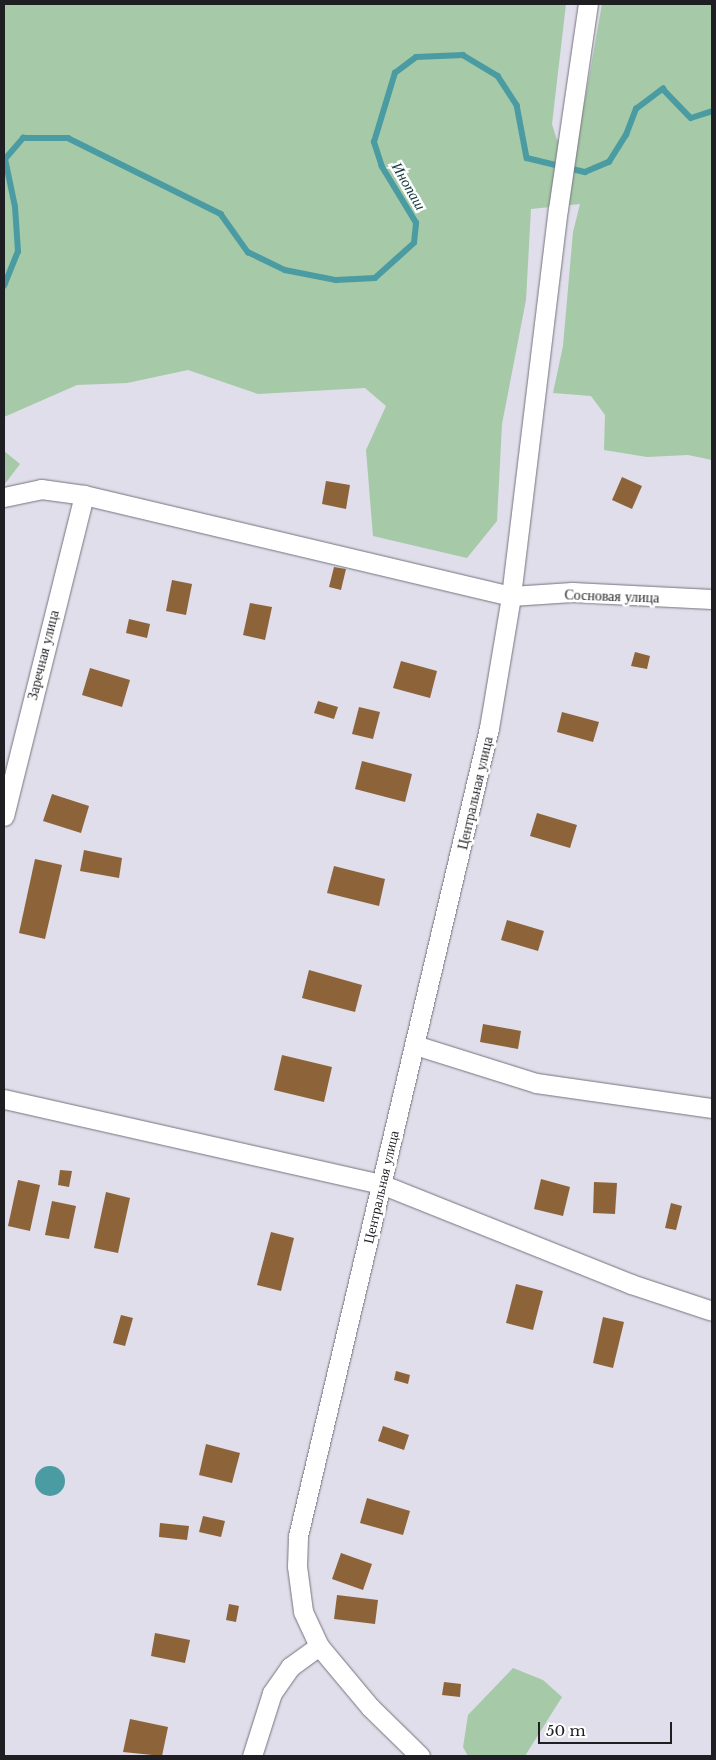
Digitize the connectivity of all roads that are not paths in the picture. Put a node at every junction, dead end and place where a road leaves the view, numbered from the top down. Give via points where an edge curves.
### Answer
1 (588, 4) edge
2 (84, 495) junction
3 (4, 498) edge
4 (512, 596) junction
5 (712, 600) edge
6 (4, 816) edge
7 (415, 1045) junction
8 (4, 1099) edge
9 (712, 1108) edge
10 (381, 1184) junction
11 (712, 1311) edge
12 (319, 1646) junction
13 (252, 1756) edge
14 (420, 1756) edge

1 - 4 street, Центральная улица via 558,209
2 - 3 street, Сосновая улица via 41,489
2 - 4 street, Сосновая улица
2 - 6 street, Заречная улица
4 - 5 street, Сосновая улица via 572,592
4 - 7 street, Центральная улица via 490,728
7 - 9 street via 536,1083
7 - 10 street, Центральная улица
8 - 10 street
10 - 11 street via 631,1284
10 - 12 street, Центральная улица via 298,1536 297,1566 303,1611
12 - 13 street via 290,1667 272,1693
12 - 14 street, Центральная улица via 370,1707

